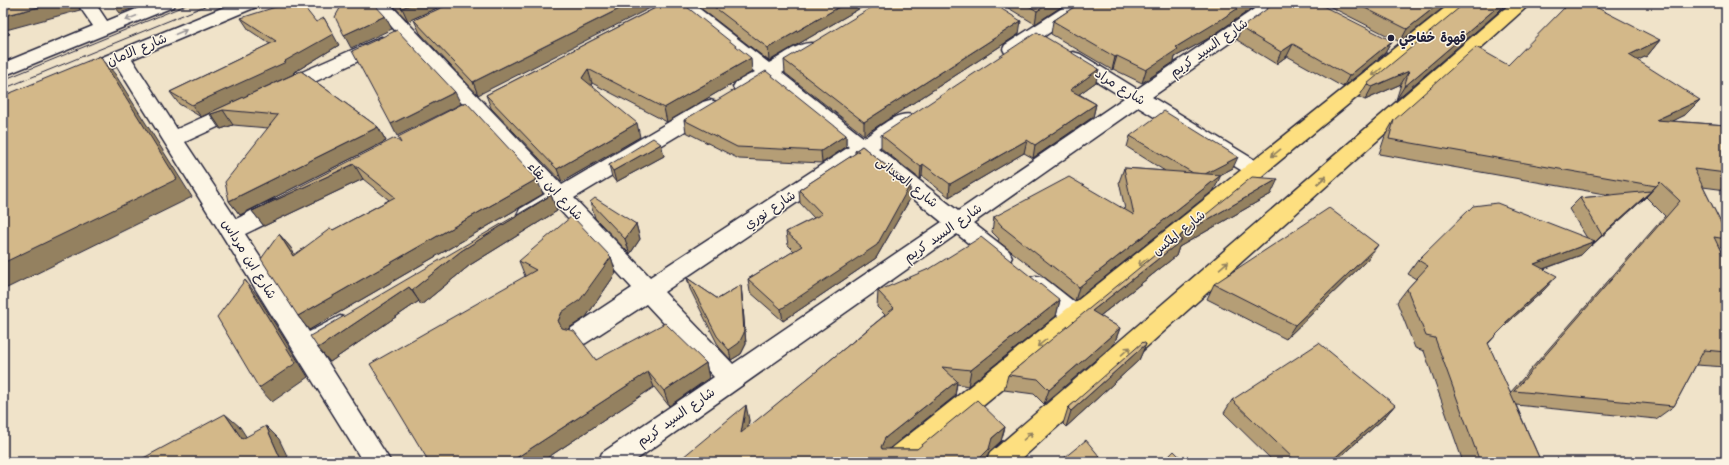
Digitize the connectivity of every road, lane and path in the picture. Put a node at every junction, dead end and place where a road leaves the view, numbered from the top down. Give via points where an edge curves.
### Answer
1 (86, 3) edge
2 (167, 3) edge
3 (250, 3) edge
4 (379, 3) edge
5 (1082, 3) edge
6 (1274, 3) edge
7 (1462, 3) edge
8 (1522, 3) edge
9 (674, 5) edge
10 (1016, 22) edge
11 (413, 28) junction
12 (104, 29) junction
13 (1034, 34) junction
14 (823, 40) edge
15 (121, 57) junction
16 (995, 60) edge
17 (3, 70) edge
18 (768, 72) junction
19 (62, 81) edge
20 (1138, 98) junction
21 (923, 108) edge
22 (173, 140) junction
23 (864, 148) junction
24 (1256, 170) junction
25 (301, 196) edge
26 (559, 196) junction
27 (958, 222) junction
28 (512, 224) edge
29 (232, 232) junction
30 (648, 290) junction
31 (358, 315) edge
32 (1075, 316) junction
33 (578, 336) edge
34 (305, 347) junction
35 (731, 379) junction
36 (378, 462) edge
37 (611, 462) edge
38 (895, 462) edge
39 (999, 462) edge

1 - 12 street
2 -> 12 street
15 -> 3 street, شارع الامان
4 - 11 street, شارع ابن بقاء
5 - 13 street
6 - 20 street, شارع السيد كريم
7 -> 24 main road, شارع المكس via 1394,49
39 -> 8 main road
9 - 18 street, شارع العبدانى
10 - 13 street, شارع مراد
11 - 22 street
11 - 26 street, شارع ابن بقاء via 476,107
12 - 17 street
13 - 16 street
13 - 20 street, شارع مراد
14 - 18 street
15 - 19 street, شارع الامان
15 - 22 street, شارع ابن مرداس
18 - 23 street, شارع العبدانى
18 - 26 street
20 - 24 street, شارع مراد
20 - 27 street, شارع السيد كريم
21 - 23 street, شارع نوري
22 - 29 street, شارع ابن مرداس
23 - 27 street, شارع العبدانى
23 - 30 street, شارع نوري
24 -> 32 main road, شارع المكس
25 - 29 street
26 - 28 street
26 - 30 street, شارع ابن بقاء
27 - 32 street, شارع العبدانى
27 - 35 street, شارع السيد كريم
29 - 34 street, شارع ابن مرداس
30 - 33 street, شارع نوري
30 - 35 street, شارع ابن بقاء
31 - 34 street
32 -> 38 main road, شارع المكس
34 - 36 street, شارع ابن مرداس
35 - 37 street, شارع السيد كريم

